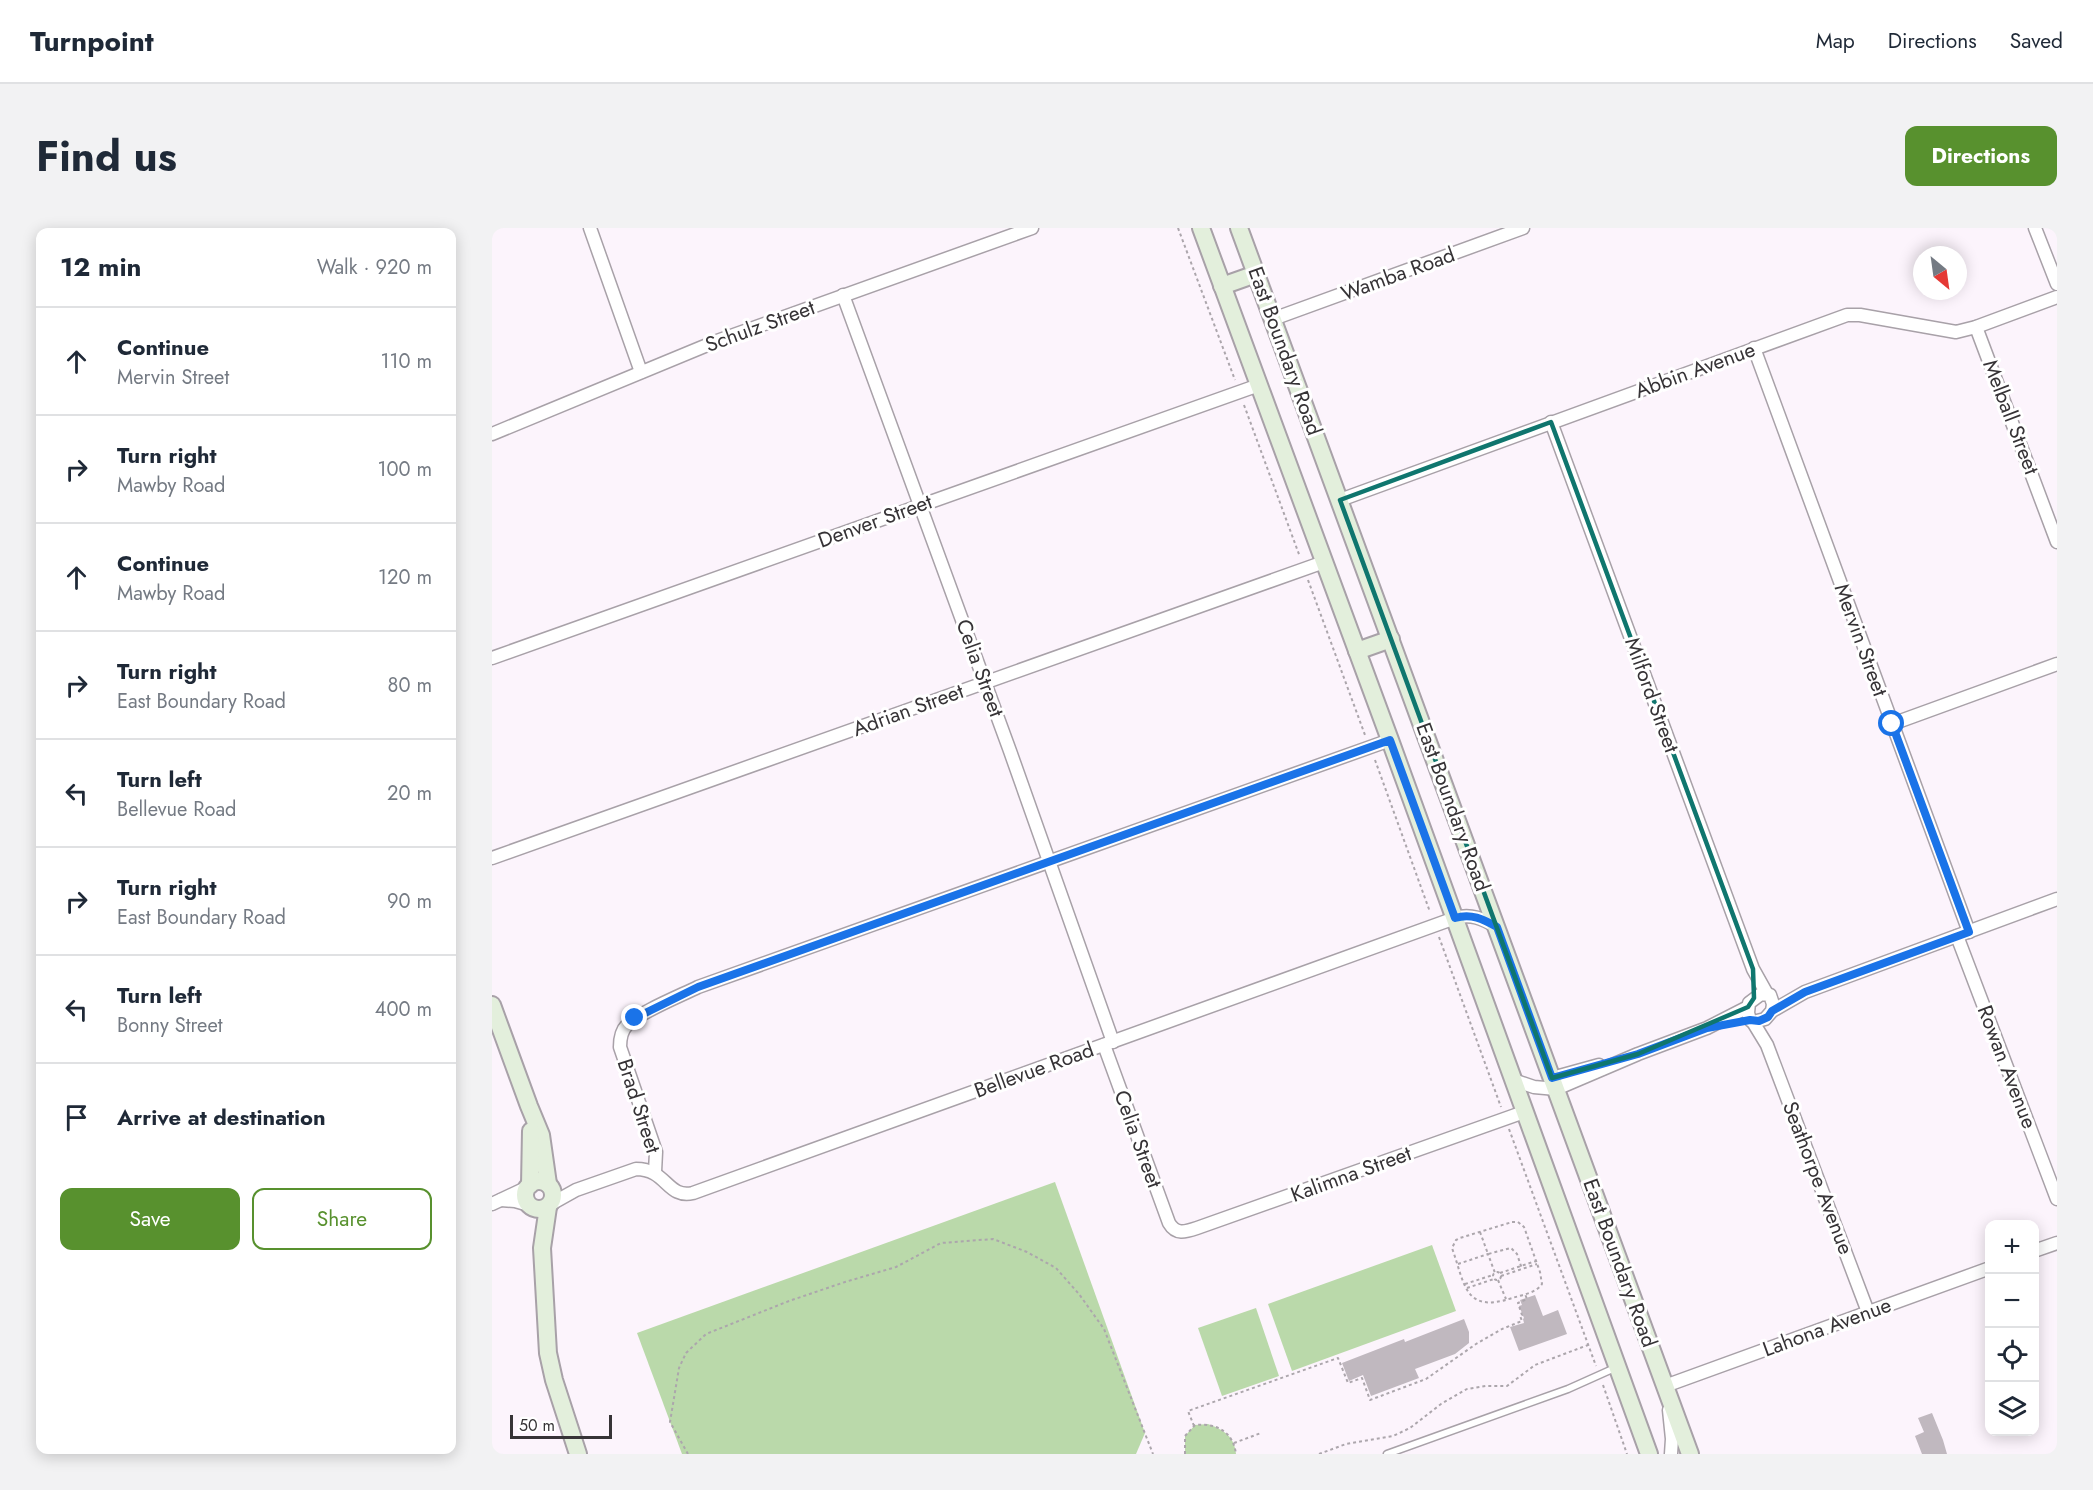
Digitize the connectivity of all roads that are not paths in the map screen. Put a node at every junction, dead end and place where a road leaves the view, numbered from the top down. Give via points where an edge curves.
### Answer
1 (590, 228) edge
2 (1032, 228) edge
3 (1201, 228) edge
4 (1239, 228) edge
5 (1523, 228) edge
6 (2036, 228) edge
7 (1256, 274) junction
8 (2057, 284) edge
9 (1222, 286) junction
10 (843, 295) junction
11 (2057, 297) edge
12 (1272, 319) junction
13 (1976, 327) junction
14 (1754, 348) junction
15 (641, 372) junction
16 (1259, 385) junction
17 (1551, 422) junction
18 (492, 434) edge
19 (1340, 500) junction
20 (920, 506) junction
21 (2057, 542) edge
22 (1324, 562) junction
23 (1391, 639) junction
24 (1357, 651) junction
25 (492, 658) edge
26 (2057, 664) edge
27 (985, 682) junction
28 (1892, 724) junction
29 (1390, 740) junction
30 (492, 858) edge
31 (1050, 862) junction
32 (2057, 899) edge
33 (1455, 918) junction
34 (1497, 927) junction
35 (1963, 934) junction
36 (1752, 969) junction
37 (1805, 992) junction
38 (1768, 994) junction
39 (1751, 1002) junction
40 (493, 1008) edge
41 (1760, 1018) junction
42 (1707, 1028) junction
43 (1109, 1043) junction
44 (1513, 1080) junction
45 (1554, 1084) junction
46 (529, 1106) junction
47 (1524, 1112) junction
48 (655, 1172) junction
49 (529, 1186) junction
50 (2057, 1198) edge
51 (543, 1199) junction
52 (496, 1202) edge
53 (1176, 1231) joint
54 (2057, 1243) edge
55 (2039, 1249) edge
56 (1985, 1269) edge
57 (1869, 1312) junction
58 (1618, 1367) junction
59 (1666, 1388) junction
60 (578, 1454) edge
61 (1387, 1454) edge
62 (1649, 1454) edge
63 (1671, 1454) edge
64 (1690, 1454) edge

1 - 15 street
2 - 10 street, Schulz Street
3 - 9 main road, East Boundary Road
4 - 7 main road, East Boundary Road
5 - 12 street, Wamba Road
6 - 8 street
7 - 9 main road
7 - 12 main road, East Boundary Road
9 - 16 main road, East Boundary Road
10 - 15 street, Schulz Street
10 - 20 street, Celia Street
11 - 13 street, Abbin Avenue
12 - 19 main road, East Boundary Road
13 - 14 street, Abbin Avenue via 1956,332 1847,315
13 - 21 street, Melball Street
14 - 17 street, Abbin Avenue
14 - 28 street, Mervin Street
15 - 18 street, Schulz Street
16 - 20 street, Denver Street
16 - 22 main road, East Boundary Road
17 - 19 street, Abbin Avenue
17 - 36 street, Milford Street
19 - 23 main road, East Boundary Road
20 - 25 street, Denver Street
20 - 27 street, Celia Street
22 - 24 main road, East Boundary Road
22 - 27 street, Adrian Street
23 - 24 main road
23 - 34 main road, East Boundary Road
24 - 29 main road, East Boundary Road
26 - 28 street
27 - 30 street, Adrian Street
27 - 31 street, Celia Street
28 - 35 street, Mervin Street
29 - 31 street
29 - 33 main road, East Boundary Road
31 - 43 street, Celia Street
31 - 48 street, Brad Street via 698,987 629,1022 620,1040 621,1052 656,1152
32 - 35 street
33 - 34 street, Bellevue Road via 1465,915
33 - 43 street, Bellevue Road
33 - 44 main road, East Boundary Road
34 - 45 main road, East Boundary Road
35 - 37 street
35 - 50 street, Rowan Avenue
36 - 38 street, Milford Street
36 - 39 street, Milford Street
37 - 38 street
37 - 41 street
38 - 39 street
38 - 41 street via 1773,1004
39 - 41 street, Milford Street
39 - 42 street
40 - 46 main road
41 - 42 street
41 - 57 street, Seathorpe Avenue
42 - 45 street
43 - 48 street, Bellevue Road via 693,1193 676,1192
43 - 53 street, Celia Street via 1167,1219
44 - 45 street via 1534,1087
44 - 47 main road, East Boundary Road
45 - 59 main road, East Boundary Road
46 - 49 main road
46 - 51 main road via 541,1135
47 - 53 street, Kalimna Street via 1197,1228
47 - 58 main road, East Boundary Road
48 - 51 street via 636,1169
49 - 51 main road via 525,1196
49 - 52 street
51 - 52 street
51 - 60 main road via 542,1248 551,1367
54 - 55 street
56 - 57 street, Lahona Avenue
57 - 59 street, Lahona Avenue
58 - 61 lane
58 - 62 main road, East Boundary Road
59 - 63 street
59 - 64 main road, East Boundary Road

